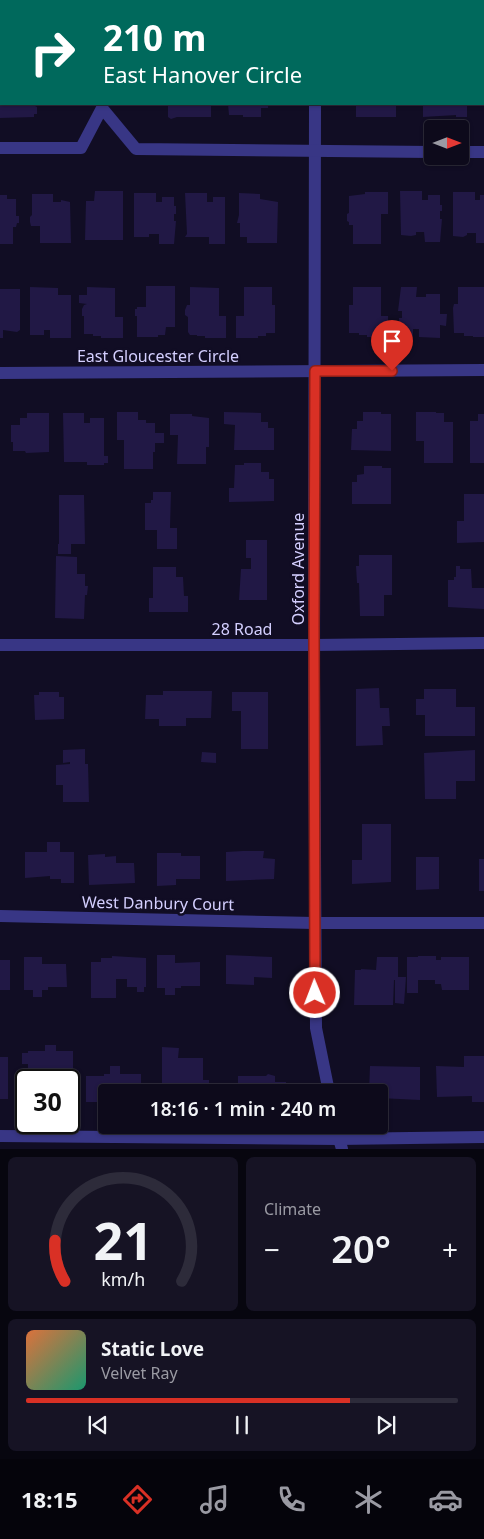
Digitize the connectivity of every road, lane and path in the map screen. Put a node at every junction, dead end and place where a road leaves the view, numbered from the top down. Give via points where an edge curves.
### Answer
1 (315, 105) edge
2 (0, 148) edge
3 (315, 151) junction
4 (424, 152) edge
5 (469, 152) edge
6 (484, 152) edge
7 (484, 370) edge
8 (315, 371) junction
9 (0, 373) edge
10 (484, 643) edge
11 (0, 645) edge
12 (314, 645) junction
13 (0, 916) edge
14 (314, 923) junction
15 (484, 923) edge
16 (326, 1084) edge
17 (0, 1136) edge
18 (484, 1137) edge
19 (340, 1144) edge

1 - 3 street, Oxford Avenue
2 - 3 street via 81,148 102,108 136,149
3 - 4 street
3 - 8 street, Oxford Avenue
5 - 6 street
7 - 8 street, East Gloucester Circle
8 - 9 street, East Gloucester Circle
8 - 12 street, Oxford Avenue
10 - 12 street, 28 Road
11 - 12 street, 28 Road
12 - 14 street, Oxford Avenue
13 - 14 street, West Danbury Court
14 - 15 street, West Danbury Court
14 - 16 street, Oxford Avenue via 316,1028
17 - 19 street
18 - 19 street

